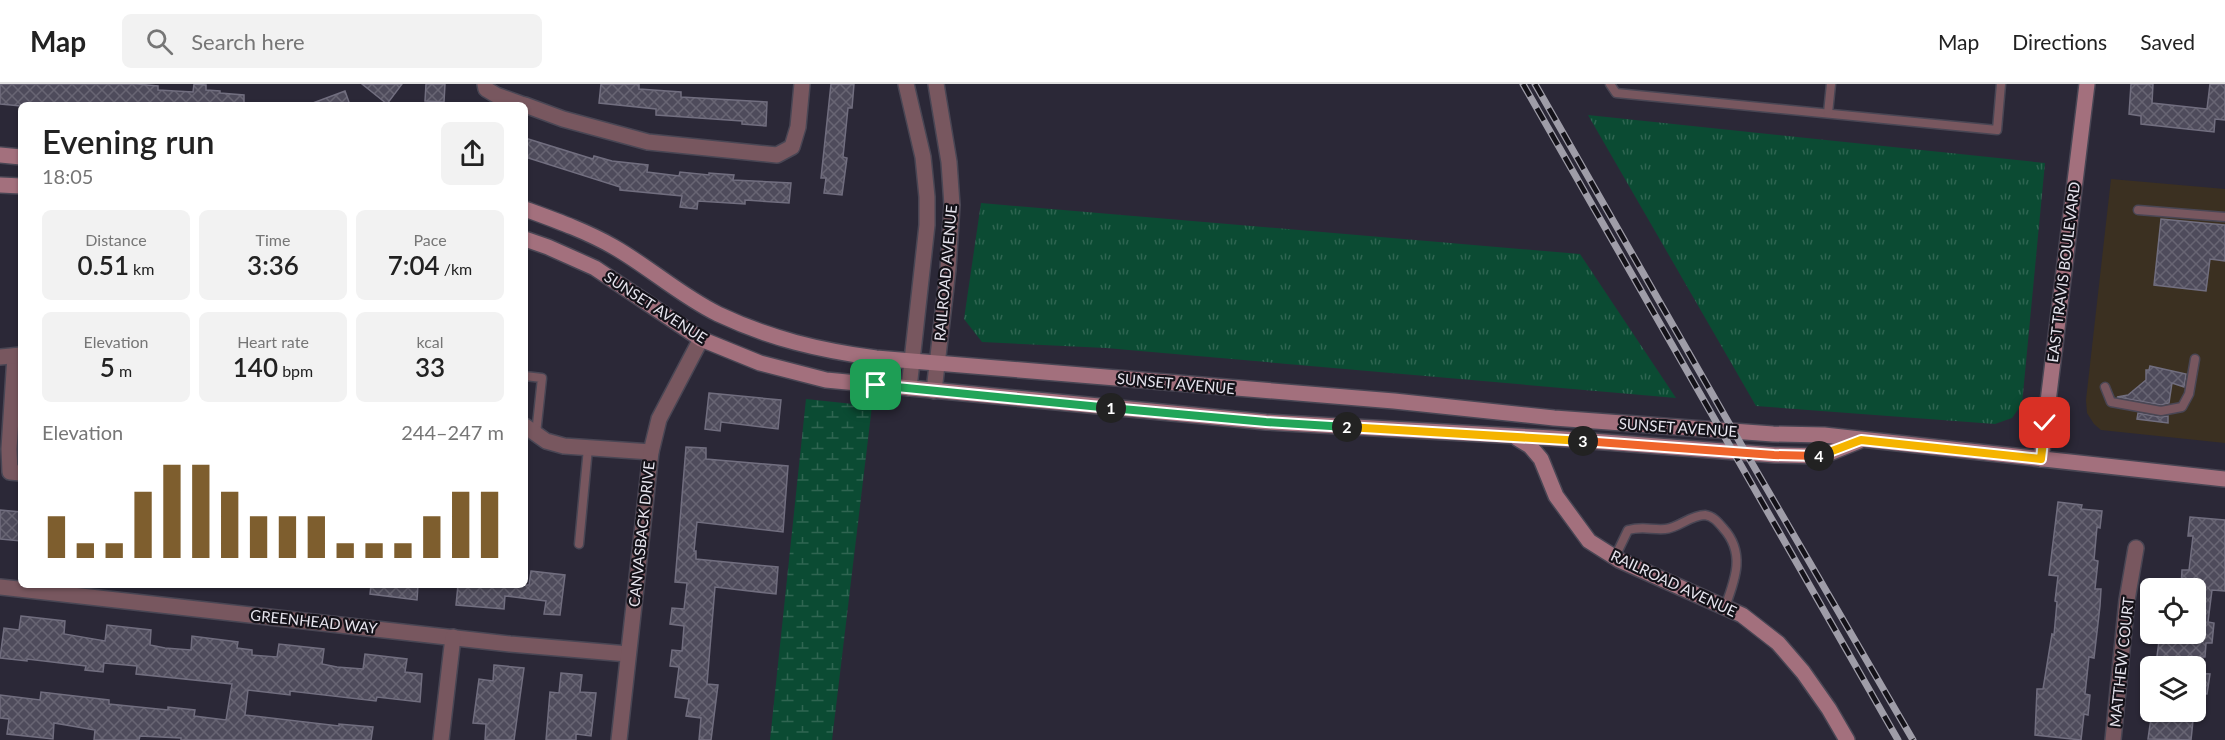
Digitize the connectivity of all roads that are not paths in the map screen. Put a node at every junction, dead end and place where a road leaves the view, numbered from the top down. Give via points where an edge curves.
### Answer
1 (485, 84) edge
2 (802, 84) edge
3 (906, 84) edge
4 (936, 84) edge
5 (1611, 84) edge
6 (1831, 84) edge
7 (2001, 84) edge
8 (2087, 84) edge
9 (516, 102) edge
10 (528, 106) edge
11 (1828, 114) junction
12 (0, 155) edge
13 (18, 157) edge
14 (0, 185) edge
15 (18, 186) edge
16 (528, 210) edge
17 (2138, 210) dead end
18 (2225, 218) edge
19 (528, 240) edge
20 (701, 339) junction
21 (12, 356) edge
22 (2195, 359) dead end
23 (912, 361) junction
24 (937, 363) junction
25 (528, 376) edge
26 (2105, 387) dead end
27 (909, 388) junction
28 (934, 391) junction
29 (1554, 418) junction
30 (531, 430) edge
31 (1517, 438) junction
32 (1552, 438) junction
33 (1861, 440) junction
34 (588, 448) junction
35 (651, 452) junction
36 (2041, 459) junction
37 (10, 472) edge
38 (2225, 479) edge
39 (1550, 480) junction
40 (579, 544) dead end
41 (2136, 548) dead end
42 (1615, 557) junction
43 (0, 587) edge
44 (1725, 607) junction
45 (453, 637) junction
46 (628, 654) junction
47 (441, 740) edge
48 (619, 740) edge
49 (1847, 740) edge
50 (2113, 740) edge

1 - 9 street via 496,95
2 - 10 street via 792,147 777,155 648,141
3 - 23 street, RAILROAD AVENUE via 923,157 927,197
4 - 24 street, RAILROAD AVENUE via 952,205
5 - 11 lane via 1616,93
6 - 11 lane
7 - 11 lane via 1997,130
8 - 36 main road, EAST TRAVIS BOULEVARD
12 - 13 main road
14 - 15 main road
16 - 23 main road, SUNSET AVENUE via 614,247 687,296 769,336 832,352
17 - 18 lane
19 - 20 main road, SUNSET AVENUE via 595,268
20 - 27 main road, SUNSET AVENUE via 794,373
20 - 35 street, CANVASBACK DRIVE via 659,419
21 - 37 street
22 - 26 lane via 2189,394 2182,407 2161,411 2111,402
23 - 24 main road, SUNSET AVENUE
23 - 27 street, RAILROAD AVENUE
24 - 28 street, RAILROAD AVENUE
24 - 29 main road, SUNSET AVENUE
25 - 30 lane via 542,378
27 - 28 main road, SUNSET AVENUE
28 - 31 main road, SUNSET AVENUE via 1266,422
29 - 32 main road
29 - 33 main road, SUNSET AVENUE
30 - 34 street via 546,441
31 - 32 main road, SUNSET AVENUE
31 - 39 main road, RAILROAD AVENUE via 1541,459
32 - 33 main road, SUNSET AVENUE via 1822,456
32 - 39 main road
33 - 36 main road, SUNSET AVENUE
34 - 35 street
34 - 40 lane
35 - 46 street, CANVASBACK DRIVE
36 - 38 main road, SUNSET AVENUE
39 - 42 main road, RAILROAD AVENUE via 1556,496 1589,541
41 - 50 street, MATTHEW COURT
42 - 44 main road, RAILROAD AVENUE
42 - 44 lane via 1628,530 1640,526 1666,529 1707,515 1729,535 1736,548 1736,576
43 - 45 street, GREENHEAD WAY
44 - 49 main road, RAILROAD AVENUE via 1778,643 1803,672
45 - 46 street, GREENHEAD WAY
45 - 47 street
46 - 48 street, CANVASBACK DRIVE

